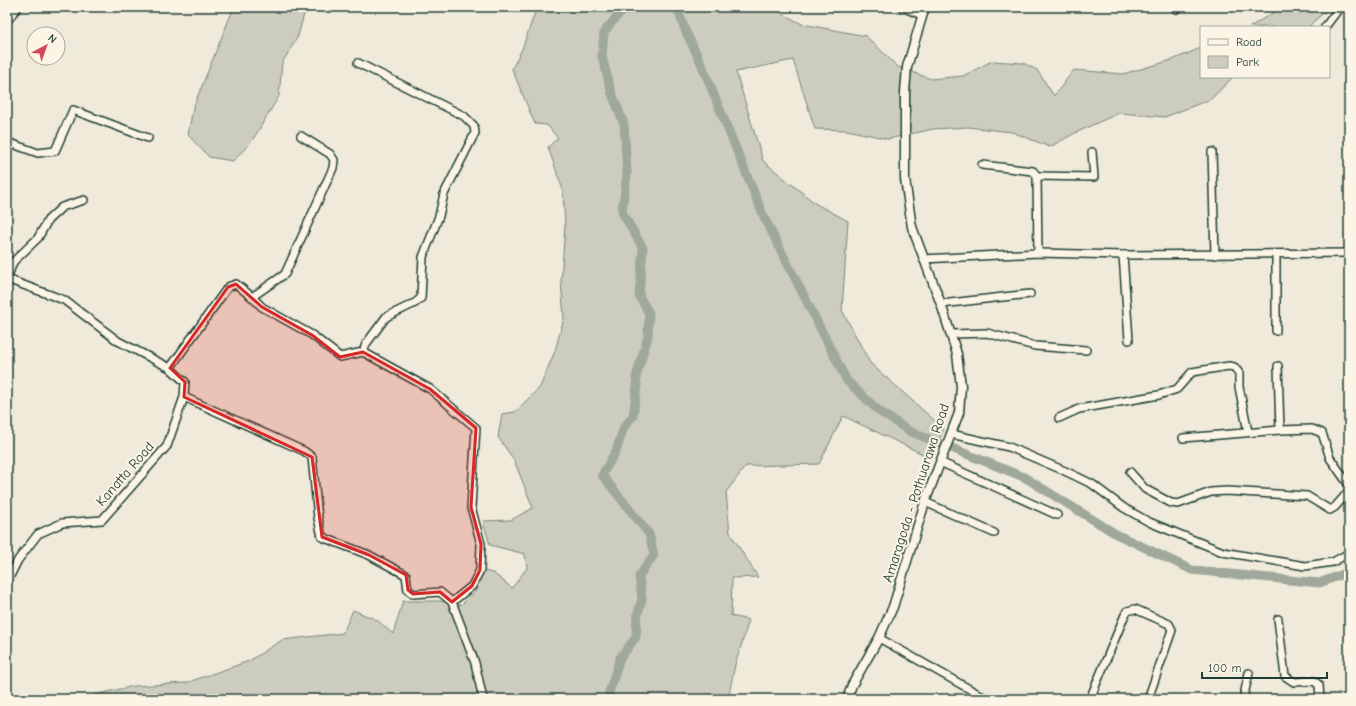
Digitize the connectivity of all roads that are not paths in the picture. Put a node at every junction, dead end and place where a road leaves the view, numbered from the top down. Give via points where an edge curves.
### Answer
1 (18, 7) edge
2 (902, 7) edge
3 (925, 7) edge
4 (1176, 7) edge
5 (1179, 7) edge
6 (1340, 7) edge
7 (922, 15) junction
8 (7, 20) edge
9 (1326, 26) edge
10 (358, 63) dead end
11 (301, 136) dead end
12 (148, 138) dead end
13 (7, 142) edge
14 (1092, 152) dead end
15 (1212, 152) dead end
16 (982, 165) dead end
17 (1037, 176) junction
18 (84, 200) dead end
19 (1038, 253) junction
20 (1349, 253) edge
21 (1276, 254) junction
22 (1123, 255) junction
23 (1215, 255) junction
24 (923, 259) junction
25 (7, 279) edge
26 (1030, 294) dead end
27 (252, 296) junction
28 (942, 304) junction
29 (1276, 331) dead end
30 (952, 334) junction
31 (1128, 340) dead end
32 (1086, 350) dead end
33 (363, 352) junction
34 (1278, 366) dead end
35 (170, 368) junction
36 (184, 397) junction
37 (1059, 418) dead end
38 (1280, 430) junction
39 (1248, 432) junction
40 (950, 437) junction
41 (1183, 438) dead end
42 (940, 462) junction
43 (1130, 472) dead end
44 (1349, 485) edge
45 (1349, 491) edge
46 (925, 502) junction
47 (1057, 515) dead end
48 (994, 532) dead end
49 (1349, 553) edge
50 (7, 582) edge
51 (452, 602) junction
52 (1278, 619) dead end
53 (879, 638) junction
54 (1249, 673) dead end
55 (483, 699) edge
56 (847, 699) edge
57 (987, 699) edge
58 (1090, 699) edge
59 (1148, 699) edge
60 (1243, 699) edge
61 (1320, 699) edge

1 - 8 street
2 - 7 street
3 - 7 street, Amaragoda - Pothuarawa Road
4 - 5 street
6 - 9 street
7 - 24 street, Amaragoda - Pothuarawa Road via 907,67 905,179 912,227
10 - 33 street via 464,116 474,126 475,133 444,194 439,216 423,257 420,298 386,317
11 - 27 street via 330,154 334,160 333,168 286,274
12 - 13 street via 73,110 55,151 38,153
14 - 17 street via 1094,177
15 - 23 street
16 - 17 street via 1034,171
17 - 19 street
18 - 25 street via 62,207 48,220 38,238 13,262
19 - 22 street
19 - 24 street
20 - 21 street
21 - 23 street
21 - 29 street
22 - 23 street
22 - 31 street
24 - 28 street, Amaragoda - Pothuarawa Road
25 - 35 street via 64,300 118,341
26 - 28 street
27 - 33 street via 262,307 312,335 340,357
27 - 35 street via 236,284 228,287
28 - 30 street, Amaragoda - Pothuarawa Road
30 - 32 street via 988,333 1035,346
30 - 40 street, Amaragoda - Pothuarawa Road via 961,386 958,412
33 - 51 street via 430,389 476,428 472,506 481,544 480,570 472,586
34 - 38 street
35 - 36 street via 185,382
36 - 50 street, Kanatta Road via 167,446 102,520 62,523 38,534 18,560
36 - 51 street via 304,451 312,457 322,537 369,555 406,575 408,590 412,594 440,592
37 - 39 street via 1079,409 1159,395 1178,388 1192,372 1229,366 1234,367 1239,373 1239,387
38 - 39 street
38 - 44 street via 1312,429 1322,434 1330,458
39 - 41 street
40 - 42 street, Amaragoda - Pothuarawa Road
40 - 49 street via 1009,447 1066,471 1092,484 1124,508 1149,522 1223,552 1305,566 1333,562
42 - 46 street, Amaragoda - Pothuarawa Road
42 - 47 street
43 - 45 street via 1145,489 1178,504 1212,492 1227,490 1307,496 1330,510
46 - 48 street
46 - 53 street, Amaragoda - Pothuarawa Road via 893,607
51 - 55 street via 476,663
52 - 61 street via 1285,676 1294,682 1314,681 1319,684
53 - 56 street, Amaragoda - Pothuarawa Road via 852,685
53 - 57 street
54 - 60 street
58 - 59 street via 1127,611 1135,609 1169,624 1172,630

